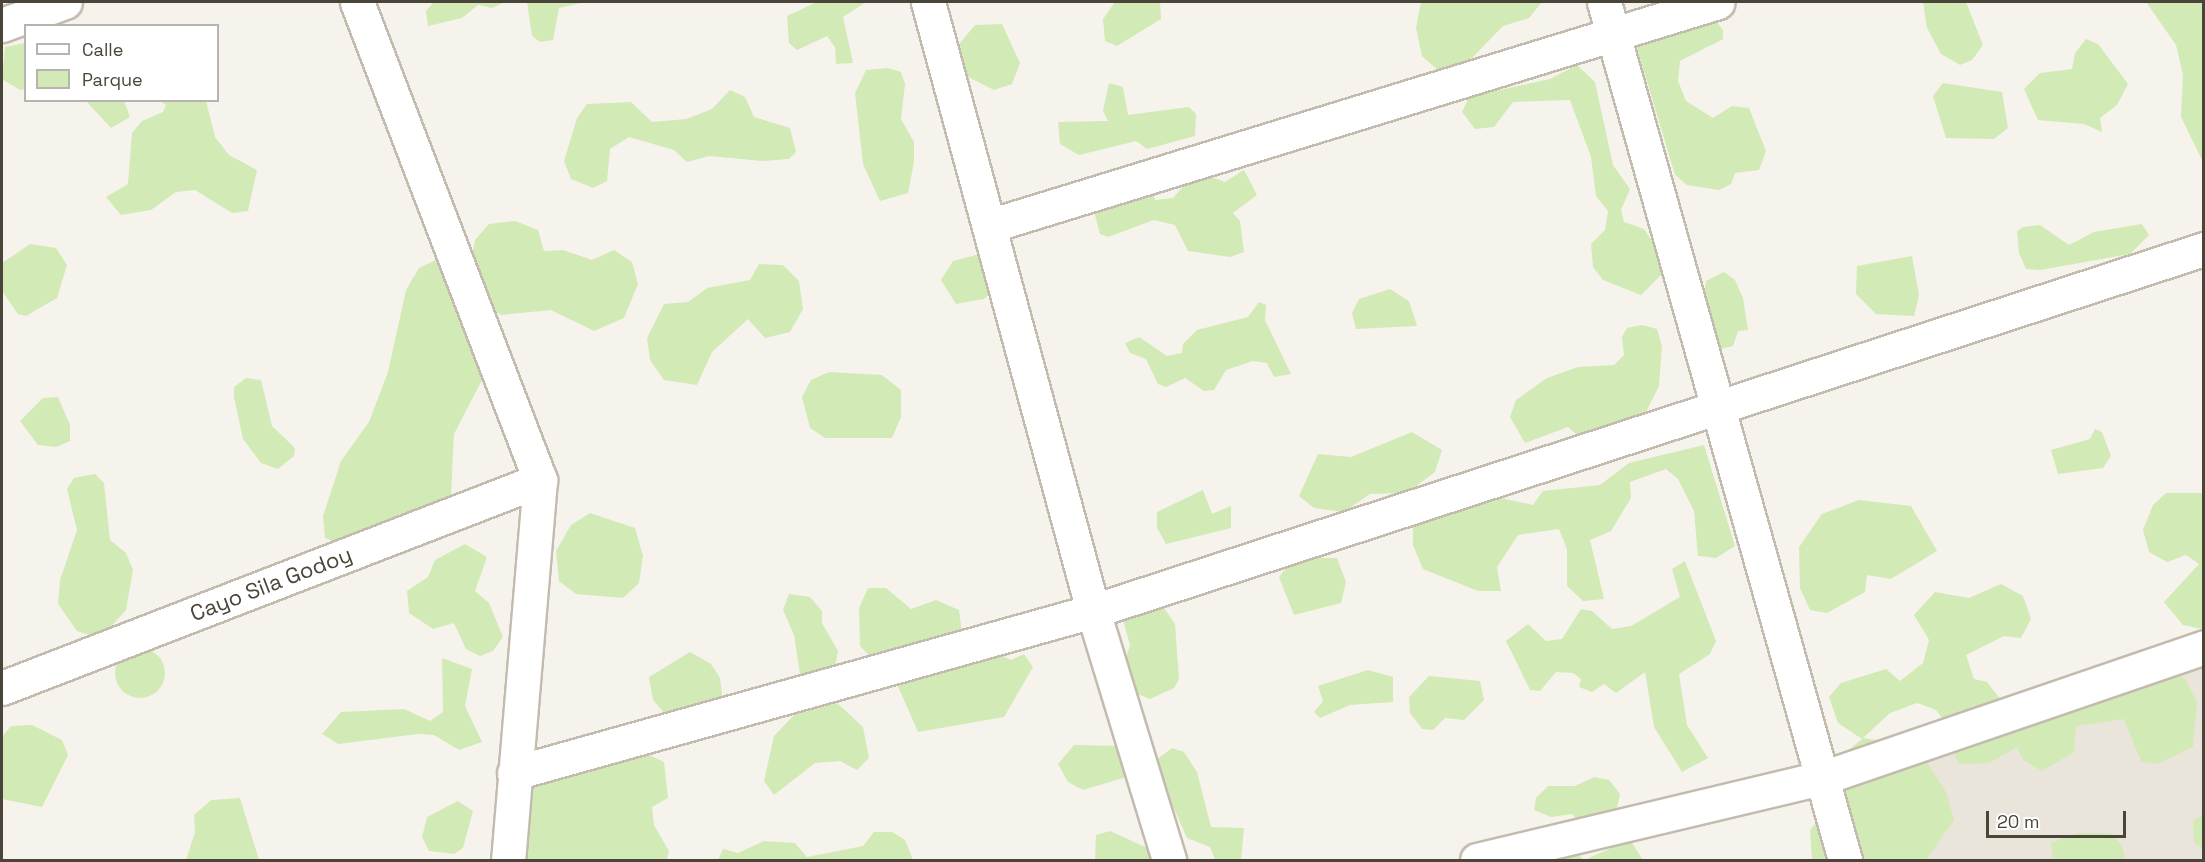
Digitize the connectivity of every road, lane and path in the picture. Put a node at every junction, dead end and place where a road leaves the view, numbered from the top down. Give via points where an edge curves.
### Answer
1 (65, 2) edge
2 (357, 2) edge
3 (928, 2) edge
4 (1604, 2) edge
5 (1718, 2) edge
6 (2, 25) edge
7 (1612, 34) junction
8 (992, 225) junction
9 (2204, 249) edge
10 (1716, 408) junction
11 (540, 480) junction
12 (1094, 611) junction
13 (2204, 648) edge
14 (2, 688) edge
15 (514, 773) junction
16 (1822, 778) junction
17 (508, 861) edge
18 (1169, 861) edge
19 (1477, 861) edge
20 (1845, 861) edge

1 - 6 street
2 - 11 street
3 - 8 street
4 - 7 street
5 - 7 street
7 - 8 street
7 - 10 street
8 - 12 street
9 - 10 street
10 - 12 street
10 - 16 street
11 - 14 street, Cayo Sila Godoy
11 - 15 street
12 - 15 street
12 - 18 street
13 - 16 street
15 - 17 street
16 - 19 street
16 - 20 street

